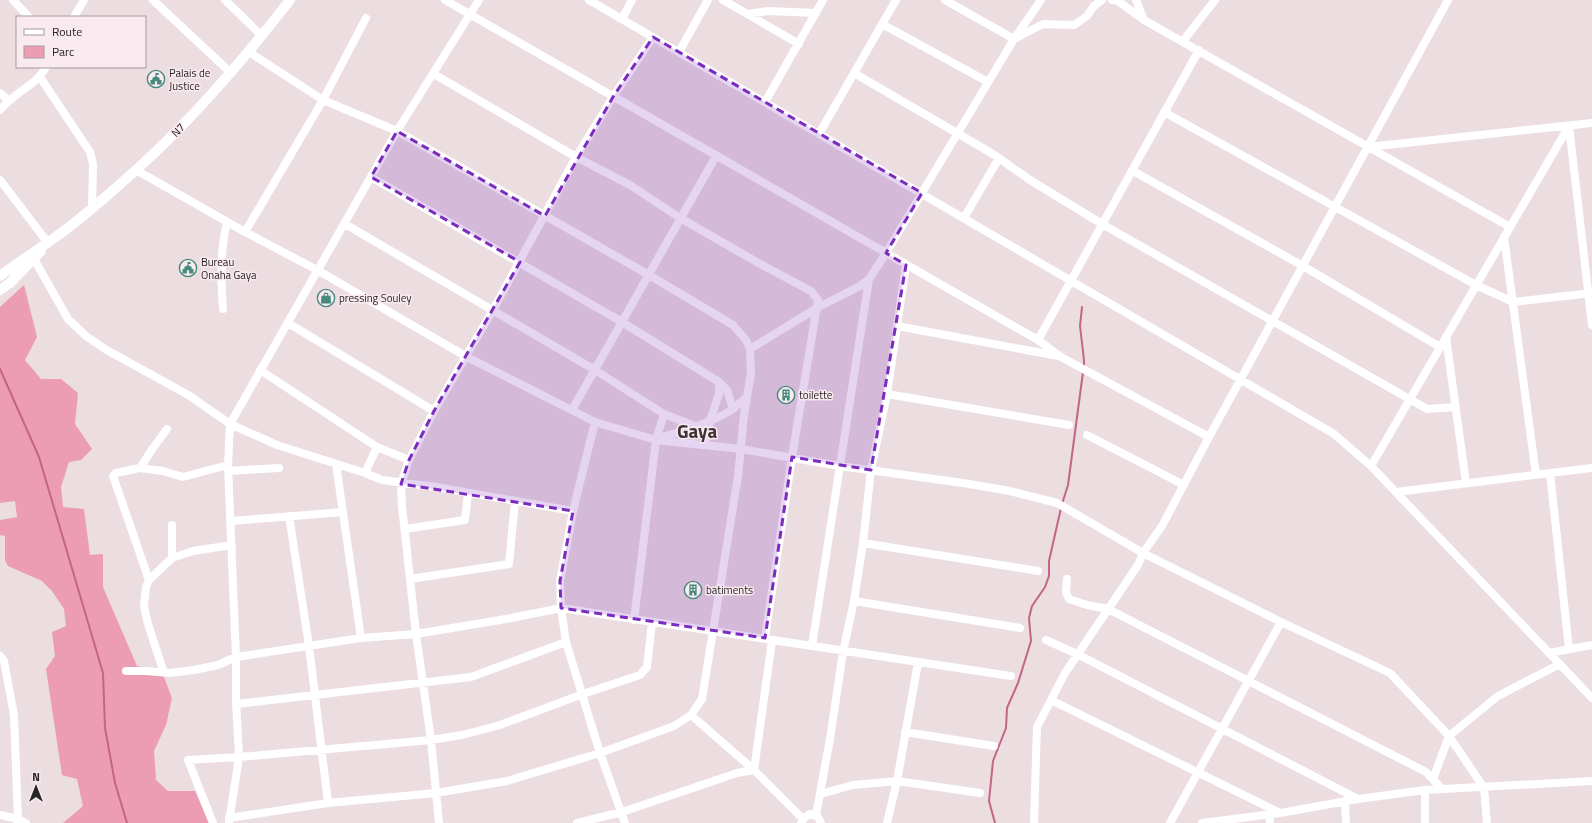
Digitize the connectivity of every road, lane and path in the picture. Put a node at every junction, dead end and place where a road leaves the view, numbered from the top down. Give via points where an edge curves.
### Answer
1 (13, 0) edge
2 (84, 0) edge
3 (153, 0) edge
4 (225, 0) edge
5 (290, 0) edge
6 (445, 0) edge
7 (479, 0) edge
8 (589, 0) edge
9 (632, 0) edge
10 (708, 0) edge
11 (723, 0) edge
12 (823, 0) edge
13 (896, 0) edge
14 (945, 0) edge
15 (1041, 0) edge
16 (1102, 0) edge
17 (1112, 0) edge
18 (1136, 0) edge
19 (1215, 0) edge
20 (1448, 0) edge
21 (816, 13) junction
22 (471, 14) junction
23 (747, 14) junction
24 (28, 16) edge
25 (75, 16) edge
26 (366, 18) dead end
27 (622, 19) junction
28 (1144, 20) junction
29 (882, 24) junction
30 (262, 36) junction
31 (653, 37) junction
32 (1014, 39) junction
33 (1183, 41) junction
34 (799, 44) junction
35 (1199, 50) junction
36 (249, 52) junction
37 (679, 52) junction
38 (45, 68) edge
39 (230, 72) junction
40 (854, 73) junction
41 (434, 74) junction
42 (40, 77) junction
43 (988, 82) junction
44 (0, 93) edge
45 (613, 97) junction
46 (8, 100) junction
47 (323, 100) junction
48 (765, 102) junction
49 (0, 110) edge
50 (1164, 112) junction
51 (1592, 123) edge
52 (1568, 126) junction
53 (397, 131) junction
54 (957, 133) junction
55 (819, 134) junction
56 (1368, 147) junction
57 (716, 156) junction
58 (576, 157) junction
59 (999, 158) junction
60 (136, 170) junction
61 (1133, 170) junction
62 (372, 177) junction
63 (0, 180) edge
64 (922, 193) junction
65 (92, 207) junction
66 (1335, 207) junction
67 (545, 216) junction
68 (680, 218) junction
69 (964, 218) junction
70 (227, 222) junction
71 (345, 224) junction
72 (1102, 224) junction
73 (1510, 227) junction
74 (244, 232) junction
75 (1504, 237) junction
76 (48, 243) junction
77 (886, 253) junction
78 (34, 259) junction
79 (520, 262) junction
80 (906, 265) junction
81 (1303, 266) junction
82 (319, 271) junction
83 (649, 275) junction
84 (0, 276) edge
85 (869, 279) junction
86 (1071, 281) junction
87 (1476, 285) junction
88 (0, 290) edge
89 (1590, 293) edge
90 (1513, 302) junction
91 (817, 308) junction
92 (223, 309) dead end
93 (494, 310) junction
94 (1272, 321) junction
95 (622, 322) junction
96 (288, 323) junction
97 (1592, 325) edge
98 (897, 326) junction
99 (1446, 337) junction
100 (1038, 340) junction
101 (1440, 347) junction
102 (750, 349) junction
103 (466, 357) junction
104 (1061, 357) junction
105 (260, 370) junction
106 (595, 370) junction
107 (1241, 379) junction
108 (719, 382) junction
109 (887, 394) junction
110 (747, 397) junction
111 (1410, 400) junction
112 (1456, 407) junction
113 (733, 409) junction
114 (434, 410) junction
115 (572, 410) junction
116 (664, 414) junction
117 (710, 420) junction
118 (595, 422) junction
119 (230, 424) junction
120 (1069, 425) dead end
121 (695, 426) junction
122 (167, 429) dead end
123 (1087, 435) dead end
124 (1209, 437) junction
125 (656, 440) junction
126 (705, 445) junction
127 (377, 447) junction
128 (741, 449) junction
129 (792, 457) junction
130 (409, 460) junction
131 (336, 464) junction
132 (840, 466) junction
133 (1371, 466) junction
134 (140, 468) junction
135 (228, 468) junction
136 (279, 468) dead end
137 (1592, 468) edge
138 (871, 470) junction
139 (365, 473) junction
140 (1550, 473) junction
141 (1536, 475) junction
142 (1466, 483) junction
143 (401, 484) junction
144 (1184, 484) junction
145 (1396, 492) junction
146 (468, 494) junction
147 (515, 501) junction
148 (573, 511) junction
149 (343, 512) junction
150 (289, 516) junction
151 (231, 521) junction
152 (172, 525) dead end
153 (405, 529) junction
154 (863, 543) junction
155 (232, 545) junction
156 (1143, 553) junction
157 (172, 558) junction
158 (1038, 571) dead end
159 (410, 579) junction
160 (1067, 579) dead end
161 (149, 580) junction
162 (854, 601) junction
163 (561, 608) junction
164 (1108, 609) junction
165 (634, 620) junction
166 (652, 622) junction
167 (1281, 622) junction
168 (1020, 628) dead end
169 (713, 632) junction
170 (416, 634) junction
171 (361, 638) junction
172 (768, 639) junction
173 (1046, 640) dead end
174 (566, 642) junction
175 (1592, 645) edge
176 (309, 646) junction
177 (812, 646) junction
178 (1569, 649) junction
179 (843, 652) junction
180 (1550, 653) junction
181 (1077, 654) junction
182 (0, 656) edge
183 (236, 657) junction
184 (918, 663) junction
185 (1560, 664) junction
186 (126, 671) dead end
187 (164, 673) junction
188 (1011, 676) dead end
189 (1248, 681) junction
190 (423, 683) junction
191 (314, 694) junction
192 (583, 694) junction
193 (1592, 698) edge
194 (1051, 700) junction
195 (236, 704) junction
196 (691, 715) junction
197 (1222, 729) junction
198 (905, 732) junction
199 (1449, 736) junction
200 (431, 740) junction
201 (994, 746) dead end
202 (322, 750) junction
203 (600, 754) junction
204 (239, 758) junction
205 (754, 770) junction
206 (1198, 772) junction
207 (1433, 779) junction
208 (897, 781) junction
209 (1592, 781) edge
210 (1484, 788) junction
211 (1442, 789) junction
212 (1425, 790) junction
213 (436, 793) junction
214 (980, 793) dead end
215 (820, 794) junction
216 (1358, 799) junction
217 (1345, 801) junction
218 (328, 803) junction
219 (622, 812) junction
220 (1280, 813) junction
221 (0, 815) edge
222 (816, 816) junction
223 (1270, 819) edge
224 (229, 820) edge
225 (17, 821) edge
226 (802, 821) edge
227 (26, 823) edge
228 (213, 823) edge
229 (439, 823) edge
230 (577, 823) edge
231 (625, 823) edge
232 (821, 823) edge
233 (887, 823) edge
234 (1034, 823) edge
235 (1170, 823) edge
236 (1202, 823) edge
237 (1346, 823) edge
238 (1425, 823) edge
239 (1487, 823) edge

1 - 24 street
2 - 25 street
3 - 39 street
4 - 30 street
5 - 30 main road, N7
6 - 22 street
7 - 22 street
8 - 27 street
9 - 27 street
10 - 37 street
11 - 23 street
12 - 21 street
13 - 29 street
14 - 32 street
15 - 32 street
16 - 32 street via 1074,25 1043,24
17 - 28 street via 1118,1
18 - 28 street
19 - 33 street
20 - 56 street
21 - 23 street via 768,11
21 - 34 street
22 - 41 street
22 - 45 street
23 - 34 street
26 - 47 street
27 - 31 street
28 - 33 street
29 - 40 street
29 - 43 street
30 - 36 main road, N7
31 - 37 street
31 - 45 street
32 - 43 street
33 - 35 street
34 - 48 street
35 - 50 street
35 - 56 street
36 - 39 main road, N7
36 - 47 street
37 - 48 street
38 - 42 street
39 - 60 main road, N7 via 175,133
40 - 54 street
40 - 55 street
41 - 53 street
41 - 58 street
42 - 46 street
42 - 65 street via 90,152
43 - 54 street
44 - 46 street
45 - 57 street
45 - 58 street
46 - 49 street
47 - 53 street
47 - 74 street
48 - 55 street
50 - 61 street
50 - 66 street
51 - 52 street
52 - 56 street
52 - 73 street
52 - 89 street
53 - 62 street
53 - 67 street
54 - 59 street
54 - 64 street
55 - 64 street
56 - 66 street
56 - 73 street
57 - 68 street
57 - 77 street
58 - 67 street
58 - 68 street via 630,185
59 - 69 street
59 - 72 street
60 - 65 main road, N7
60 - 70 street
61 - 72 street
61 - 81 street
62 - 71 street
62 - 79 street
63 - 76 street
64 - 69 street
64 - 77 street
65 - 76 main road, N7
66 - 81 street
66 - 87 street
67 - 79 street
67 - 83 street
68 - 83 street
68 - 91 street via 811,291 818,300
69 - 86 street
70 - 74 street
70 - 92 street via 221,254
71 - 82 street
71 - 93 street
72 - 86 street
72 - 94 street
73 - 75 street
74 - 82 street
75 - 87 street
75 - 90 street
76 - 78 main road
76 - 84 main road
77 - 80 street
77 - 85 street
78 - 88 main road
78 - 119 street via 68,319 86,336 190,396
79 - 93 street
79 - 95 street
80 - 98 street
80 - 100 street
81 - 94 street
81 - 101 street
82 - 96 street
82 - 103 street
83 - 95 street
83 - 102 street via 733,325
85 - 91 street
85 - 132 street
86 - 100 street
86 - 107 street
87 - 90 street
87 - 99 street
89 - 90 street
89 - 97 street
90 - 141 street
91 - 102 street
91 - 129 street
93 - 103 street
93 - 106 street
94 - 107 street
94 - 111 street
95 - 106 street
95 - 108 street
96 - 105 street
96 - 114 street
98 - 104 street
98 - 109 street
99 - 101 street
99 - 112 street
100 - 104 street
101 - 111 street
102 - 110 street via 751,373
103 - 114 street
103 - 115 street
104 - 124 street
105 - 119 street
105 - 127 street
106 - 115 street
106 - 116 street
107 - 124 street
107 - 133 street via 1334,434
108 - 113 street via 727,390
108 - 117 street via 719,394
109 - 120 street
109 - 138 street
110 - 113 street
110 - 128 street
111 - 112 street via 1427,409
111 - 133 street
112 - 142 street
113 - 117 street
114 - 130 street
115 - 118 street
116 - 121 street
116 - 125 street
117 - 121 street
117 - 126 street
118 - 125 street
118 - 148 street
119 - 131 street via 277,444
119 - 135 street
121 - 125 street
122 - 134 street
123 - 144 street
124 - 144 street
125 - 126 street
125 - 165 street
126 - 128 street
127 - 130 street
127 - 139 street
128 - 129 street
128 - 169 street
129 - 132 street
129 - 172 street
130 - 143 street
131 - 139 street
131 - 149 street
132 - 138 street
132 - 177 street
133 - 145 street
134 - 135 street via 183,477
134 - 161 street via 116,474 113,479
135 - 136 street
135 - 151 street
137 - 140 street
138 - 154 street
138 - 156 street via 1010,491 1057,504
139 - 143 street
140 - 141 street
140 - 178 street
141 - 142 street
142 - 145 street
143 - 146 street via 436,487
143 - 153 street
144 - 156 street via 1162,526
145 - 180 street
146 - 147 street
146 - 153 street via 465,520
147 - 148 street
147 - 159 street via 509,564
148 - 163 street via 560,581
149 - 150 street
149 - 171 street
150 - 151 street
150 - 176 street
151 - 155 street
152 - 157 street
153 - 159 street
154 - 158 street
154 - 162 street
155 - 157 street via 193,551
155 - 183 street
156 - 164 street via 1138,565
156 - 167 street
157 - 161 street
159 - 170 street
160 - 164 street via 1066,592 1069,599
161 - 187 street via 144,606
162 - 168 street
162 - 179 street
163 - 165 street
163 - 170 street
163 - 174 street
164 - 181 street
164 - 189 street
165 - 166 street
166 - 169 street
166 - 192 street via 647,667 640,675
167 - 189 street
167 - 199 street via 1390,673
169 - 172 street
169 - 196 street via 702,700
170 - 171 street
170 - 190 street
171 - 176 street
172 - 177 street
172 - 205 street
173 - 181 street
174 - 190 street via 471,677
174 - 192 street
175 - 178 street
176 - 183 street
176 - 191 street
177 - 179 street
178 - 180 street
179 - 184 street
179 - 215 street
180 - 185 street
181 - 194 street
181 - 197 street
182 - 225 street via 4,662 14,715
183 - 187 street via 218,665
183 - 195 street
184 - 188 street
184 - 198 street
185 - 193 street
185 - 199 street via 1498,696
186 - 187 street
189 - 197 street
189 - 207 street via 1426,772
190 - 191 street
190 - 200 street
191 - 195 street
191 - 202 street
192 - 200 street via 497,726
192 - 203 street
194 - 206 street
194 - 234 street via 1037,727
195 - 204 street
196 - 203 street via 674,726
196 - 205 street
197 - 206 street
197 - 216 street
198 - 201 street
198 - 208 street
199 - 207 street
199 - 210 street
200 - 202 street
200 - 213 street
202 - 204 street
202 - 218 street
203 - 213 street via 507,781
203 - 219 street
204 - 224 street
204 - 228 street via 188,760
205 - 219 street via 737,773
205 - 226 street
206 - 220 street
206 - 235 street
207 - 211 street
208 - 214 street
208 - 215 street via 853,785
208 - 233 street
209 - 210 street
210 - 211 street
210 - 239 street
211 - 212 street
212 - 216 street
212 - 238 street
213 - 218 street
213 - 229 street
215 - 222 street
216 - 217 street
217 - 220 street
217 - 237 street
218 - 224 street
219 - 230 street
219 - 231 street
220 - 223 street
221 - 225 street
222 - 226 street via 807,815
222 - 232 street
223 - 236 street
225 - 227 street

